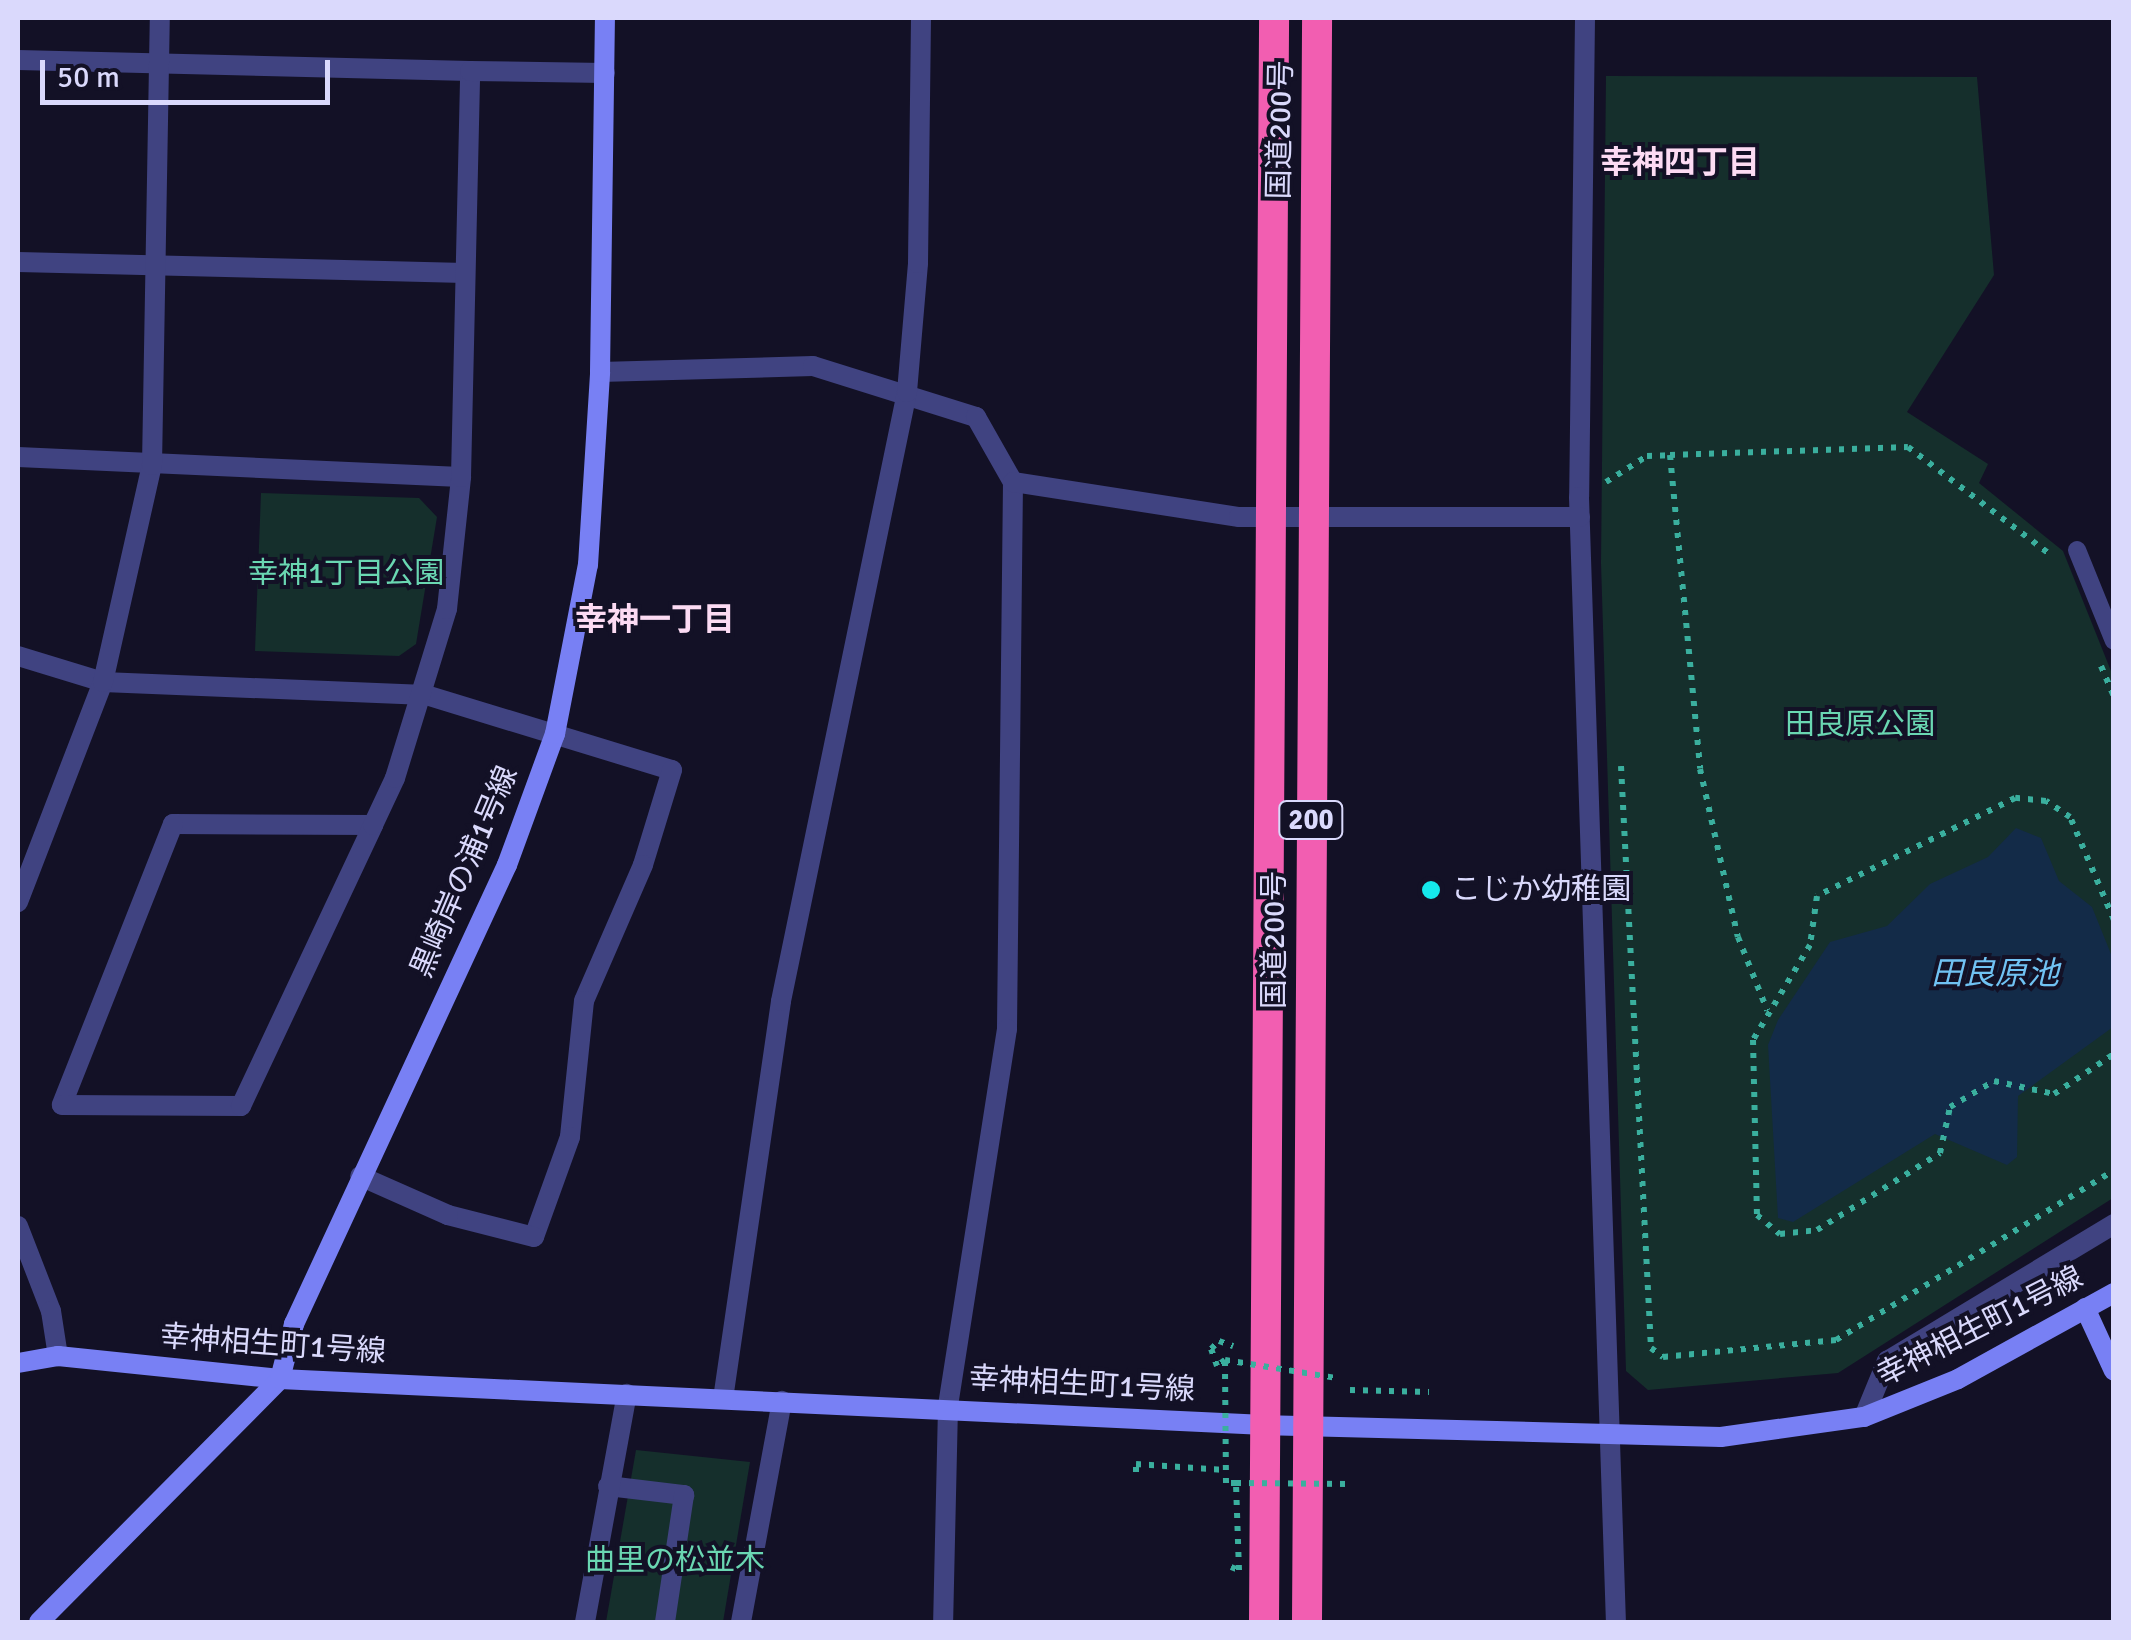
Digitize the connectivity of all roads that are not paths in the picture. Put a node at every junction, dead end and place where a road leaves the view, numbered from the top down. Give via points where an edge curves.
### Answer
1 (160, 18) edge
2 (604, 18) edge
3 (920, 18) edge
4 (1274, 18) edge
5 (1317, 18) edge
6 (1585, 18) edge
7 (18, 60) edge
8 (164, 62) junction
9 (470, 72) junction
10 (605, 73) junction
11 (18, 262) edge
12 (156, 268) junction
13 (465, 273) junction
14 (600, 372) junction
15 (907, 392) junction
16 (18, 457) edge
17 (152, 465) junction
18 (461, 476) junction
19 (1013, 482) junction
20 (1579, 507) junction
21 (1272, 519) junction
22 (1311, 520) junction
23 (2077, 550) dead end
24 (2114, 641) edge
25 (18, 656) edge
26 (103, 682) junction
27 (426, 695) junction
28 (554, 734) junction
29 (374, 825) junction
30 (18, 902) edge
31 (360, 1176) junction
32 (2114, 1224) edge
33 (18, 1226) edge
34 (2114, 1293) edge
35 (2085, 1308) junction
36 (58, 1356) junction
37 (18, 1363) edge
38 (2114, 1371) edge
39 (280, 1379) junction
40 (626, 1394) junction
41 (724, 1399) junction
42 (782, 1401) junction
43 (948, 1407) junction
44 (1864, 1417) junction
45 (1265, 1426) junction
46 (1310, 1426) junction
47 (1611, 1433) junction
48 (608, 1486) junction
49 (39, 1622) edge
50 (585, 1622) edge
51 (664, 1622) edge
52 (740, 1622) edge
53 (943, 1622) edge
54 (1264, 1622) edge
55 (1307, 1622) edge
56 (1616, 1622) edge

1 - 8 street
2 - 10 street, 黒崎岸の浦1号線
3 - 15 street via 918,263
4 - 21 highway, 国道200号 / 200
5 - 22 highway, 国道200号 / 200
6 - 20 street
7 - 8 street
8 - 9 street
8 - 12 street
9 - 10 street
9 - 13 street
10 - 14 street, 黒崎岸の浦1号線
11 - 12 street
12 - 13 street
12 - 17 street
13 - 18 street
14 - 15 street via 813,366
14 - 28 street, 黒崎岸の浦1号線 via 588,565
15 - 19 street via 976,417
15 - 41 street via 781,1001
16 - 17 street
17 - 18 street
17 - 26 street
18 - 27 street via 447,608
19 - 21 street
19 - 43 street via 1007,1029
20 - 22 street
20 - 47 street
21 - 22 street
21 - 45 highway, 国道200号 / 200
22 - 46 highway, 国道200号 / 200
23 - 24 lane
25 - 26 street
26 - 27 street
26 - 30 street
27 - 28 street
27 - 29 street
28 - 31 street, 黒崎岸の浦1号線 via 507,865
28 - 31 street via 672,770 643,865 584,1001 570,1136 534,1237 448,1215
29 - 29 street via 172,824 62,1104 241,1106
31 - 39 street, 黒崎岸の浦1号線 via 294,1324
32 - 44 street via 1887,1361
33 - 36 street via 50,1310
34 - 35 street, 幸神相生町1号線
35 - 38 street
35 - 44 street, 幸神相生町1号線 via 1958,1379
36 - 37 street, 幸神相生町1号線
36 - 39 street, 幸神相生町1号線
39 - 40 street, 幸神相生町1号線
39 - 49 street
40 - 41 street, 幸神相生町1号線
40 - 48 street
41 - 42 street, 幸神相生町1号線
42 - 43 street, 幸神相生町1号線
42 - 52 street
43 - 45 street, 幸神相生町1号線
43 - 53 street
44 - 47 street, 幸神相生町1号線 via 1721,1437
45 - 46 street, 幸神相生町1号線
45 - 54 highway, 国道200号 / 200
46 - 47 street, 幸神相生町1号線
46 - 55 highway, 国道200号 / 200
47 - 56 street
48 - 50 street
48 - 51 street via 684,1495

